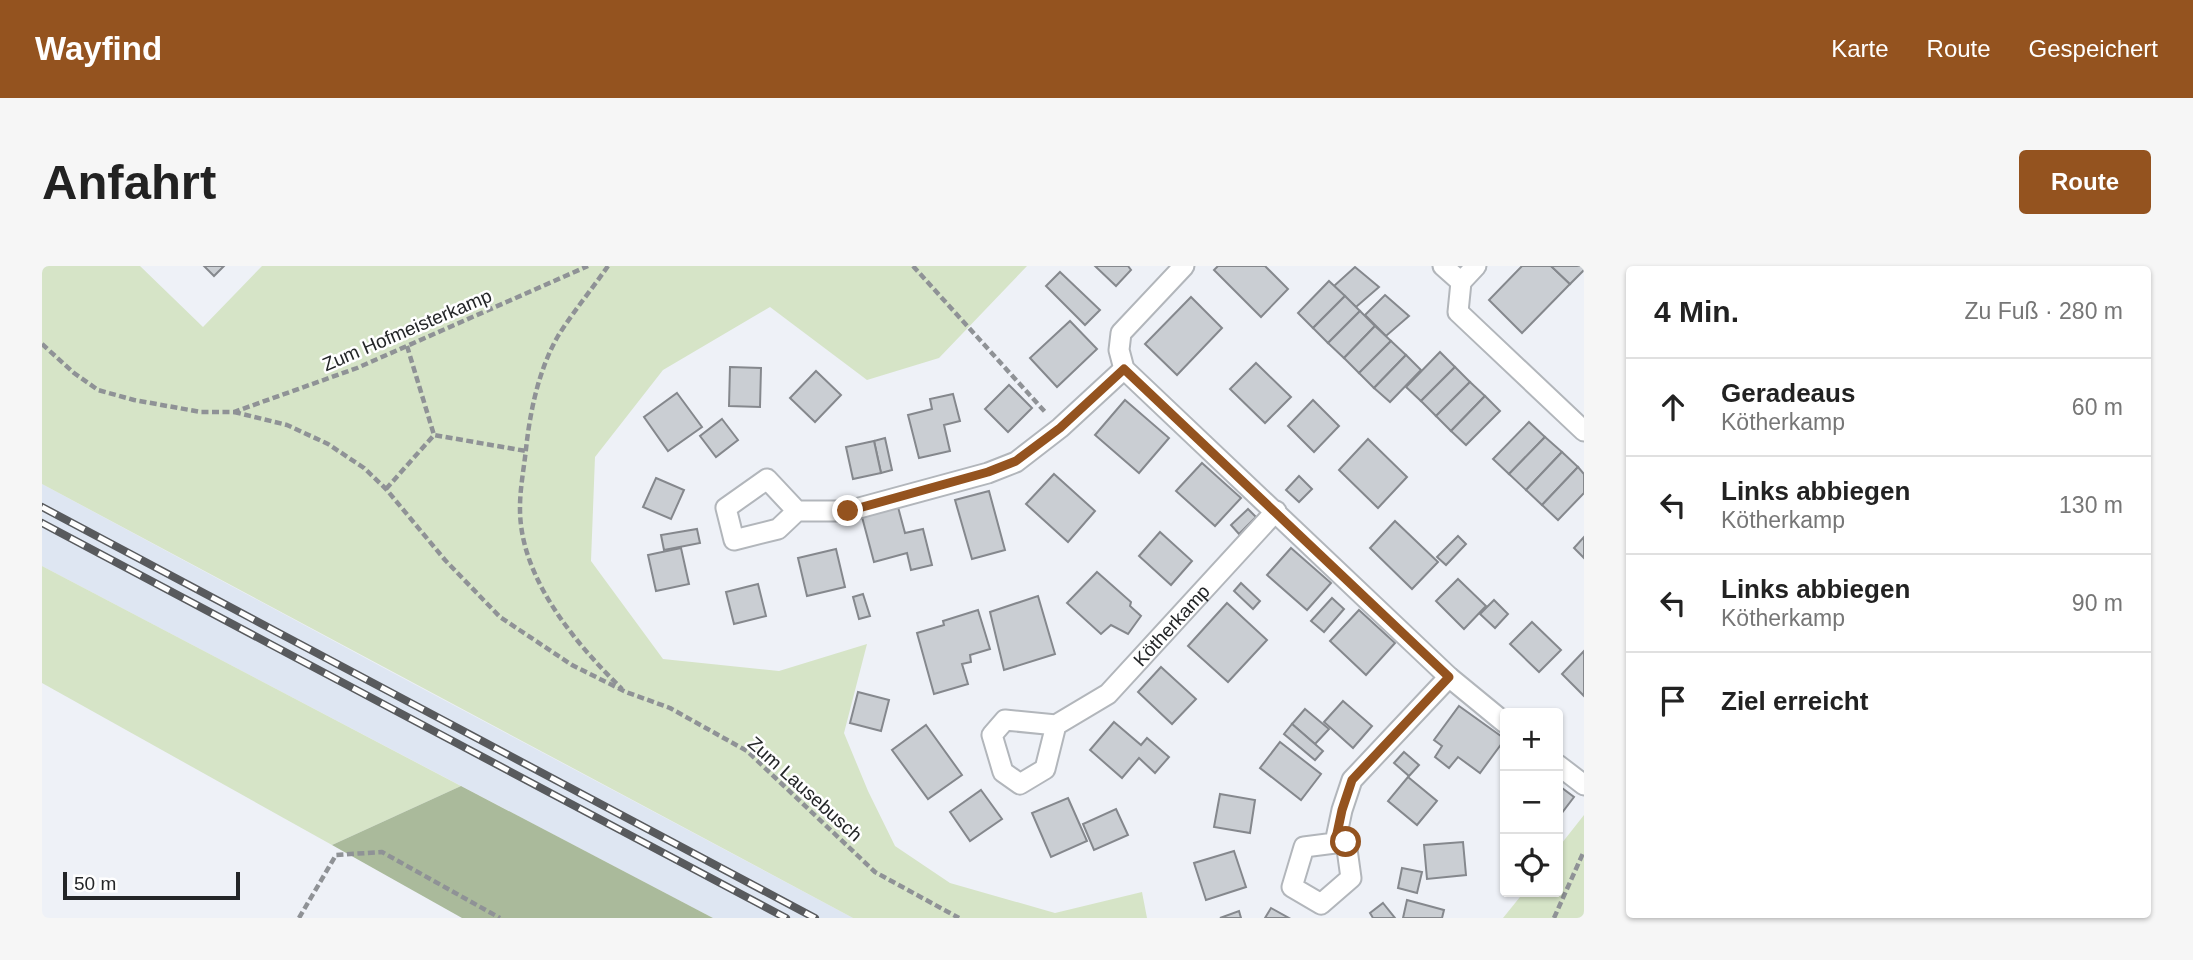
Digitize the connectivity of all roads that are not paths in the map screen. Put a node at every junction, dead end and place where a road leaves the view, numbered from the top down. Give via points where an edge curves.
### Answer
1 (1184, 266) edge
2 (1443, 266) edge
3 (1476, 266) edge
4 (1461, 282) junction
5 (1124, 369) junction
6 (1584, 431) edge
7 (797, 510) dead end
8 (1276, 511) junction
9 (1449, 677) junction
10 (1500, 719) edge
11 (1056, 725) dead end
12 (1563, 769) edge
13 (1584, 785) edge
14 (1335, 843) dead end

1 - 5 street via 1121,333
2 - 4 street
3 - 4 street
4 - 6 street via 1458,312
5 - 7 street via 1016,461 848,511
5 - 8 street
8 - 9 street
8 - 11 street, Kötherkamp via 1108,694
9 - 10 street
9 - 14 street via 1352,780
12 - 13 street

